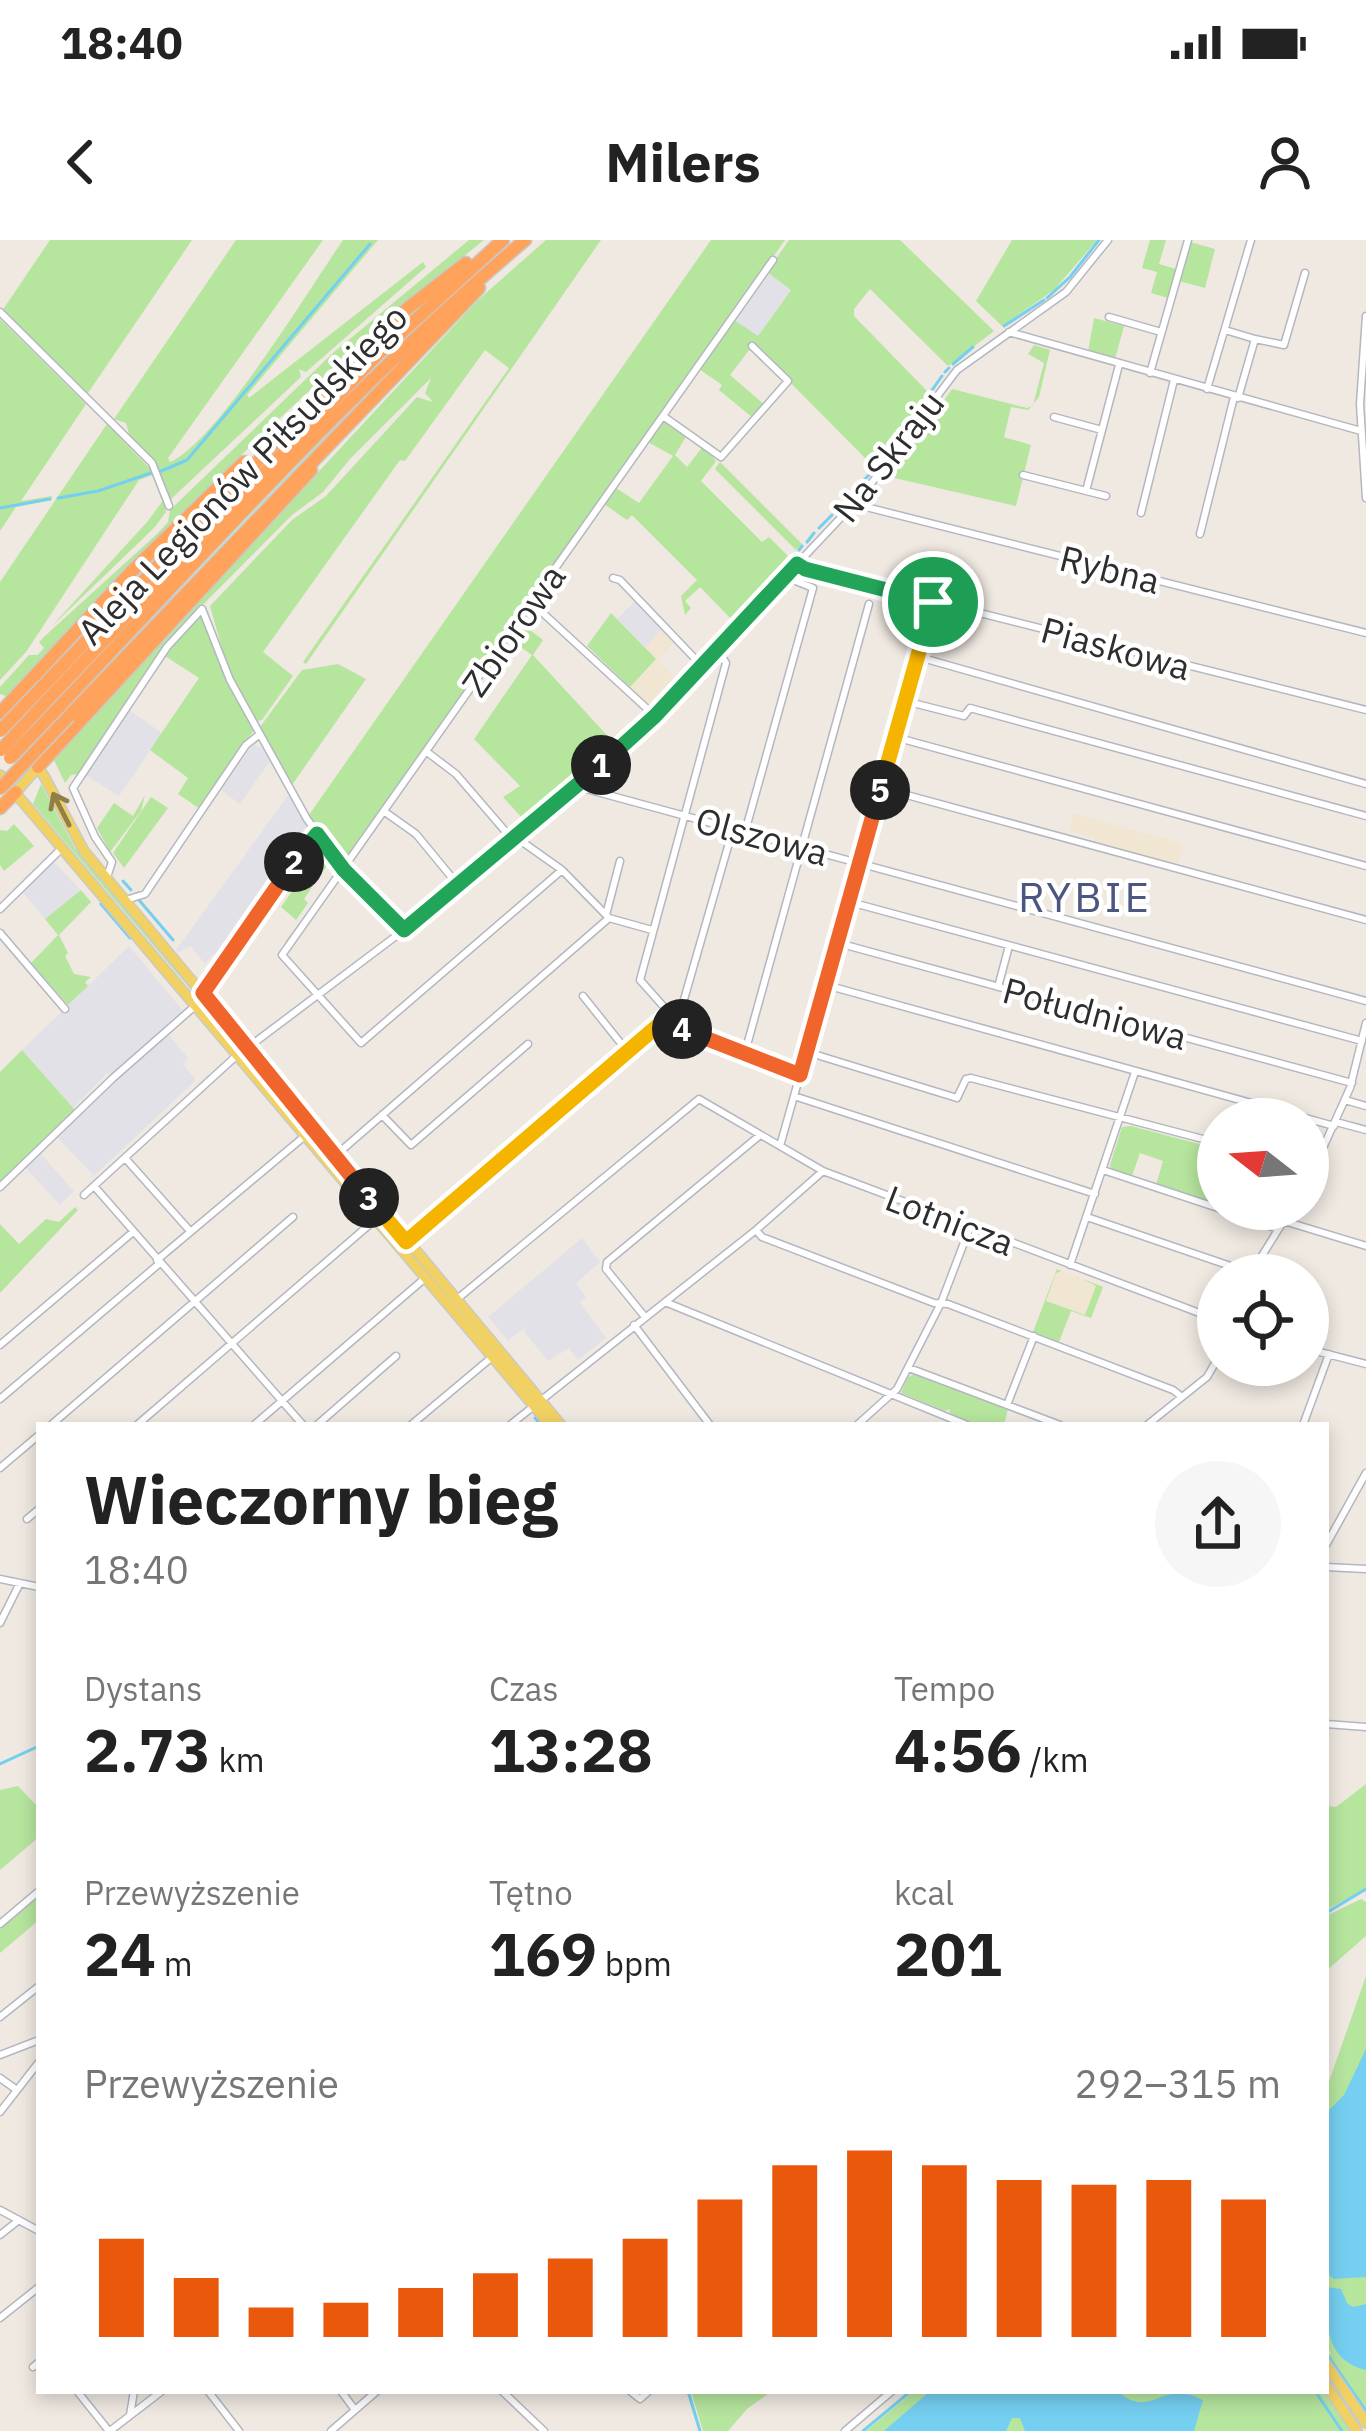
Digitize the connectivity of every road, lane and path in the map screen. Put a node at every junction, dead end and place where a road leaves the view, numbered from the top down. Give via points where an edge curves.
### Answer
1 (503, 240) edge
2 (525, 240) edge
3 (1108, 240) edge
4 (1188, 240) edge
5 (1251, 240) edge
6 (506, 256) junction
7 (772, 260) dead end
8 (1305, 273) dead end
9 (0, 312) edge
10 (1366, 316) edge
11 (1109, 317) dead end
12 (1365, 328) edge
13 (1225, 330) junction
14 (1009, 332) junction
15 (1162, 332) junction
16 (1256, 339) junction
17 (752, 346) dead end
18 (1119, 364) junction
19 (1364, 372) edge
20 (1150, 373) junction
21 (1174, 380) junction
22 (1207, 389) junction
23 (1236, 398) junction
24 (663, 416) junction
25 (1054, 417) dead end
26 (348, 422) junction
27 (1102, 430) junction
28 (1361, 430) junction
29 (283, 431) junction
30 (1365, 459) edge
31 (1023, 475) dead end
32 (1086, 491) junction
33 (1106, 496) dead end
34 (1366, 498) edge
35 (854, 504) junction
36 (169, 506) dead end
37 (1141, 513) dead end
38 (1200, 534) dead end
39 (797, 564) junction
40 (786, 577) junction
41 (613, 578) dead end
42 (933, 602) junction
43 (532, 603) junction
44 (869, 604) dead end
45 (1366, 633) edge
46 (717, 649) junction
47 (918, 657) junction
48 (702, 666) junction
49 (56, 700) junction
50 (905, 701) junction
51 (1366, 710) edge
52 (0, 715) edge
53 (655, 716) junction
54 (0, 731) edge
55 (260, 734) junction
56 (895, 736) junction
57 (427, 752) junction
58 (2, 760) edge
59 (38, 767) junction
60 (1366, 784) edge
61 (575, 786) junction
62 (880, 788) junction
63 (0, 789) edge
64 (16, 792) junction
65 (0, 808) edge
66 (385, 812) junction
67 (682, 815) junction
68 (1366, 816) edge
69 (733, 829) junction
70 (745, 832) junction
71 (317, 834) junction
72 (513, 837) junction
73 (64, 846) junction
74 (802, 847) junction
75 (620, 861) dead end
76 (860, 863) junction
77 (1366, 866) edge
78 (344, 870) junction
79 (562, 870) junction
80 (107, 877) junction
81 (458, 884) junction
82 (127, 901) junction
83 (850, 902) junction
84 (0, 909) edge
85 (607, 917) junction
86 (1366, 920) edge
87 (404, 930) junction
88 (652, 930) junction
89 (0, 933) edge
90 (838, 943) junction
91 (1010, 946) junction
92 (826, 985) junction
93 (998, 987) junction
94 (203, 993) junction
95 (316, 996) junction
96 (583, 996) dead end
97 (1366, 1001) edge
98 (196, 1004) junction
99 (65, 1009) dead end
100 (669, 1016) junction
101 (1366, 1023) edge
102 (528, 1044) dead end
103 (1363, 1046) edge
104 (243, 1052) junction
105 (627, 1052) junction
106 (807, 1052) junction
107 (744, 1056) junction
108 (1136, 1072) junction
109 (800, 1075) junction
110 (1352, 1082) junction
111 (794, 1096) junction
112 (1346, 1100) junction
113 (1366, 1106) edge
114 (382, 1115) junction
115 (1122, 1118) junction
116 (1335, 1124) junction
117 (1366, 1130) edge
118 (306, 1135) junction
119 (760, 1136) junction
120 (1329, 1136) edge
121 (1197, 1138) edge
122 (780, 1146) junction
123 (334, 1156) junction
124 (125, 1158) junction
125 (1103, 1170) junction
126 (823, 1172) junction
127 (94, 1186) junction
128 (0, 1187) edge
129 (1095, 1194) junction
130 (84, 1195) dead end
131 (1197, 1202) edge
132 (292, 1217) dead end
133 (1087, 1217) junction
134 (376, 1219) junction
135 (970, 1227) junction
136 (756, 1230) junction
137 (1314, 1230) edge
138 (133, 1232) junction
139 (191, 1232) junction
140 (406, 1242) junction
141 (1366, 1246) edge
142 (1197, 1255) edge
143 (159, 1262) junction
144 (1070, 1265) junction
145 (426, 1278) junction
146 (456, 1300) junction
147 (194, 1302) junction
148 (665, 1302) junction
149 (941, 1304) junction
150 (1197, 1312) edge
151 (645, 1317) junction
152 (634, 1325) junction
153 (1034, 1336) junction
154 (231, 1344) junction
155 (0, 1345) edge
156 (1329, 1354) edge
157 (396, 1356) dead end
158 (491, 1357) junction
159 (1366, 1364) edge
160 (909, 1368) junction
161 (1197, 1384) edge
162 (1317, 1386) edge
163 (894, 1394) junction
164 (1182, 1397) junction
165 (0, 1399) edge
166 (281, 1401) junction
167 (537, 1403) junction
168 (1007, 1405) junction
169 (54, 1422) edge
170 (140, 1422) edge
171 (257, 1422) edge
172 (299, 1422) edge
173 (320, 1422) edge
174 (415, 1422) edge
175 (514, 1422) edge
176 (548, 1422) edge
177 (558, 1422) edge
178 (708, 1422) edge
179 (860, 1422) edge
180 (953, 1422) edge
181 (1052, 1422) edge
182 (1155, 1422) edge
183 (1304, 1422) edge
184 (36, 1438) edge
185 (0, 1468) edge
186 (1366, 1473) edge
187 (36, 1512) edge
188 (27, 1519) dead end
189 (1329, 1540) edge
190 (1329, 1567) edge
191 (1366, 1569) edge
192 (0, 1579) edge
193 (20, 1583) junction
194 (36, 1586) edge
195 (0, 1623) edge
196 (1329, 1724) edge
197 (1366, 1727) edge
198 (36, 1894) edge
199 (0, 1924) edge
200 (36, 1988) edge
201 (0, 2018) edge
202 (36, 2041) edge
203 (0, 2055) edge
204 (36, 2066) edge
205 (0, 2078) edge
206 (16, 2090) junction
207 (0, 2112) edge
208 (0, 2210) edge
209 (19, 2220) junction
210 (36, 2229) edge
211 (0, 2236) edge
212 (36, 2289) edge
213 (0, 2318) edge
214 (1329, 2368) edge
215 (1329, 2390) edge
216 (79, 2394) edge
217 (134, 2394) edge
218 (157, 2394) edge
219 (210, 2394) edge
220 (342, 2394) edge
221 (374, 2394) edge
222 (505, 2394) edge
223 (885, 2394) edge
224 (355, 2410) junction
225 (130, 2415) junction
226 (1366, 2423) edge
227 (110, 2431) edge
228 (239, 2431) edge
229 (332, 2431) edge
230 (544, 2431) edge
231 (845, 2431) edge
232 (1357, 2431) edge

1 - 29 highway via 408,308
1 - 49 highway, Aleja Legionów Piłsudskiego via 378,354
2 - 6 highway, Aleja Legionów Piłsudskiego
3 - 14 street, Na Skraju via 1066,292
4 - 15 street
5 - 13 street
6 - 26 highway
6 - 49 highway, Aleja Legionów Piłsudskiego via 338,413
7 - 24 street, Zbiorowa
8 - 16 street via 1284,345
9 - 36 street via 152,464
10 - 12 street
11 - 15 street
12 - 19 street
13 - 16 street
13 - 22 street
14 - 18 street
14 - 35 street, Na Skraju via 957,370
15 - 20 street
16 - 23 street
17 - 24 street via 788,381 722,458
18 - 20 street
18 - 27 street
19 - 28 street
20 - 21 street
21 - 22 street
21 - 37 street
22 - 23 street
23 - 28 street
23 - 38 street
24 - 43 street, Zbiorowa
25 - 27 street
26 - 49 highway
26 - 59 highway via 288,499
27 - 32 street
28 - 30 street
29 - 49 highway
29 - 52 highway via 222,481
30 - 34 street
31 - 32 street
32 - 33 street
35 - 39 street, Na Skraju
35 - 45 street, Rybna
39 - 40 street, Na Skraju
39 - 42 street, Piaskowa
40 - 46 street, Na Skraju
40 - 70 street via 813,589
41 - 48 street
42 - 47 street
42 - 51 street, Piaskowa
43 - 53 street
43 - 57 street, Zbiorowa
44 - 74 street
46 - 48 street, Na Skraju
46 - 67 street via 726,662
47 - 50 street
47 - 60 street
48 - 53 street, Na Skraju
49 - 54 highway, bridge
49 - 58 highway, Aleja Legionów Piłsudskiego, bridge
49 - 63 highway, bridge
50 - 56 street
50 - 68 street via 964,716 970,708
52 - 59 main road
53 - 61 street, Na Skraju
55 - 71 street
55 - 80 street via 202,609 167,646 73,788 112,862
55 - 82 street via 145,893
56 - 62 street
56 - 77 street
57 - 66 street, Zbiorowa
57 - 72 street
58 - 64 main road
59 - 64 main road
80 -> 59 main road
61 - 67 street, Olszowa
61 - 72 street, Na Skraju
62 - 76 street
62 - 86 street
64 - 65 highway
64 - 73 main road
66 - 78 street, Zbiorowa
66 - 81 street via 416,834
67 - 69 street, Olszowa
67 - 88 street
69 - 70 street, Olszowa
69 - 100 street via 687,995
70 - 74 street, Olszowa
71 - 78 street
71 - 94 street
72 - 79 street
72 - 81 street, Na Skraju
73 - 84 street
73 - 98 main road
74 - 76 street, Olszowa
74 - 107 street
75 - 85 street
76 - 83 street
76 - 97 street, Olszowa
78 - 87 street
78 - 95 street, Zbiorowa via 282,955
79 - 85 street
79 - 95 street via 361,1042
80 - 82 main road
81 - 87 street, Na Skraju
82 - 94 main road
83 - 90 street
83 - 91 street
85 - 88 street
85 - 114 street
87 - 95 street, Na Skraju
88 - 100 street via 641,985
89 - 99 street
90 - 92 street
90 - 93 street, Południowa
91 - 93 street
91 - 103 street
92 - 106 street
92 - 108 street
93 - 110 street, Południowa
94 - 104 main road
95 - 104 street, Na Skraju
96 - 105 street
98 - 104 main road
98 - 128 street
100 - 105 street
100 - 107 street via 688,1034
101 - 103 street
102 - 114 street via 411,1145
103 - 110 street
104 - 118 main road
104 - 123 main road
104 - 124 street, Na Skraju
105 - 140 street
106 - 109 street
106 - 115 street via 957,1098 968,1078
107 - 109 street
108 - 115 street
108 - 116 street
109 - 111 street
110 - 112 street
111 - 122 street
111 - 129 street
112 - 113 street
112 - 116 street
114 - 123 street
115 - 121 street
115 - 125 street
116 - 117 street
116 - 120 street
118 - 134 main road
118 - 139 street
119 - 122 street, Lotnicza
119 - 146 street, Lotnicza via 694,1101
119 - 151 street via 607,1262
122 - 126 street, Lotnicza
123 - 140 main road
124 - 127 street, Na Skraju
124 - 139 street
125 - 129 street
125 - 131 street
126 - 135 street, Lotnicza
126 - 136 street
127 - 130 street, Na Skraju
127 - 138 street
129 - 133 street
132 - 147 street
133 - 142 street
133 - 144 street
134 - 145 main road
134 - 154 street
135 - 144 street, Lotnicza
135 - 149 street
136 - 148 street
136 - 149 street
137 - 141 street
138 - 143 street
138 - 155 street
139 - 143 street
140 - 146 main road
143 - 147 street
143 - 165 street
144 - 150 street, Lotnicza
145 - 158 main road
145 - 166 street
146 - 167 main road
147 - 154 street
147 - 169 street
148 - 151 street
148 - 163 street
149 - 153 street
149 - 160 street
151 - 152 street
152 - 167 street
152 - 178 street
153 - 164 street
153 - 168 street
154 - 166 street
154 - 170 street
156 - 159 street
157 - 173 street
158 - 167 main road
158 - 174 street
160 - 163 street
160 - 168 street
161 - 164 street
162 - 183 street
163 - 179 street
163 - 180 street
164 - 182 street
166 - 171 street
166 - 172 street
167 - 175 street
167 - 176 main road
167 - 177 main road
168 - 181 street
184 - 185 street
186 - 189 street
187 - 188 street
190 - 191 street
192 - 193 street
193 - 194 street
193 - 195 street
196 - 197 street
198 - 199 street
200 - 201 street
202 - 203 street
204 - 206 street
205 - 206 street
206 - 207 street
208 - 209 street
209 - 210 street
209 - 211 street
212 - 213 street
214 - 226 main road
215 - 232 main road
216 - 227 street
217 - 225 street
218 - 225 street
219 - 228 street
220 - 224 street
221 - 224 street
222 - 230 street
223 - 231 street
224 - 229 street
225 - 227 street

